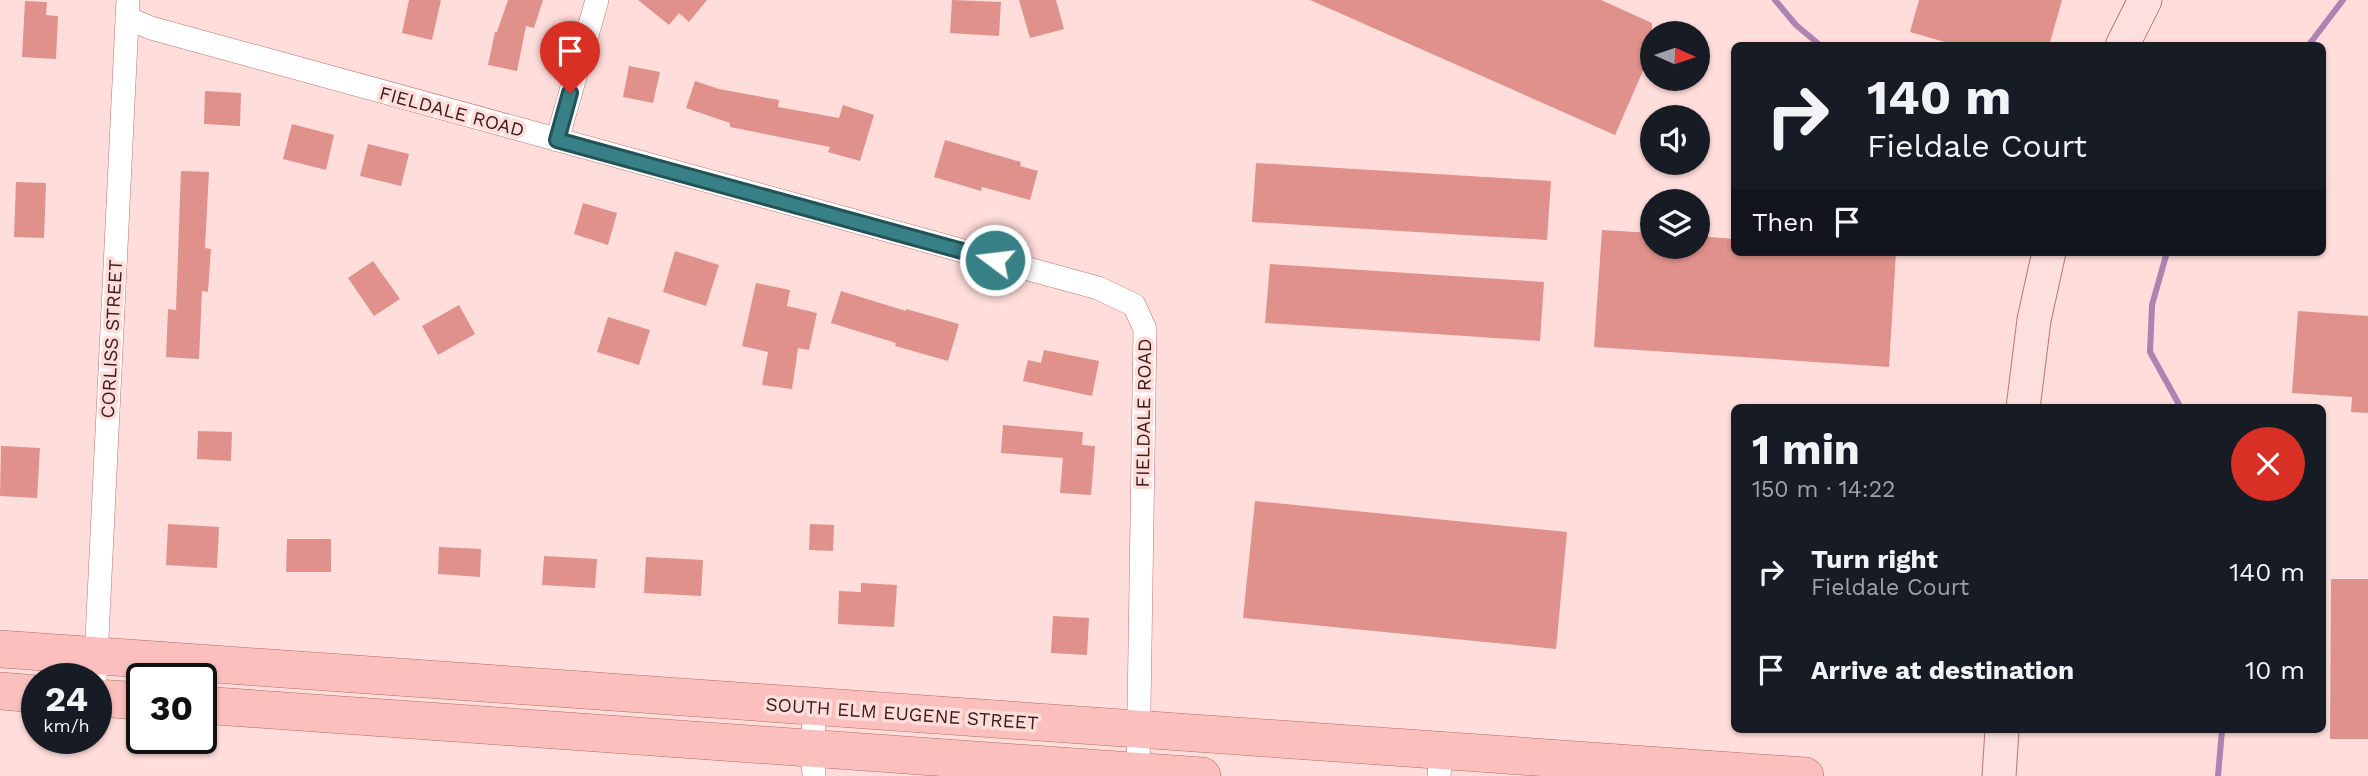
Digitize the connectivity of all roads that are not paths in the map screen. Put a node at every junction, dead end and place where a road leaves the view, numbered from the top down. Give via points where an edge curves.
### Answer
1 (597, 0) edge
2 (2145, 0) edge
3 (128, 9) edge
4 (2124, 42) edge
5 (557, 140) junction
6 (2048, 256) edge
7 (2024, 404) edge
8 (0, 649) edge
9 (70, 663) edge
10 (95, 663) edge
11 (112, 669) edge
12 (0, 691) edge
13 (21, 693) edge
14 (217, 706) edge
15 (815, 707) junction
16 (1139, 730) junction
17 (2002, 733) edge
18 (813, 762) edge
19 (1440, 763) edge
20 (1138, 772) junction
21 (1202, 776) edge
22 (1805, 776) edge
23 (1999, 776) edge

1 - 5 street
2 - 4 main road
3 - 5 street, FIELDALE ROAD via 151,29
3 - 10 street, CORLISS STREET
5 - 16 street, FIELDALE ROAD via 1098,288 1134,305 1145,329
6 - 7 main road
8 - 9 main road, SOUTH ELM EUGENE STREET
11 - 15 main road, SOUTH ELM EUGENE STREET
12 - 13 main road
14 - 18 main road
15 - 16 main road, SOUTH ELM EUGENE STREET
15 - 18 street
16 - 19 main road, SOUTH ELM EUGENE STREET
16 - 20 street, FIELDALE ROAD
17 - 23 main road
18 - 20 main road
19 - 22 main road, SOUTH ELM EUGENE STREET
20 - 21 main road

